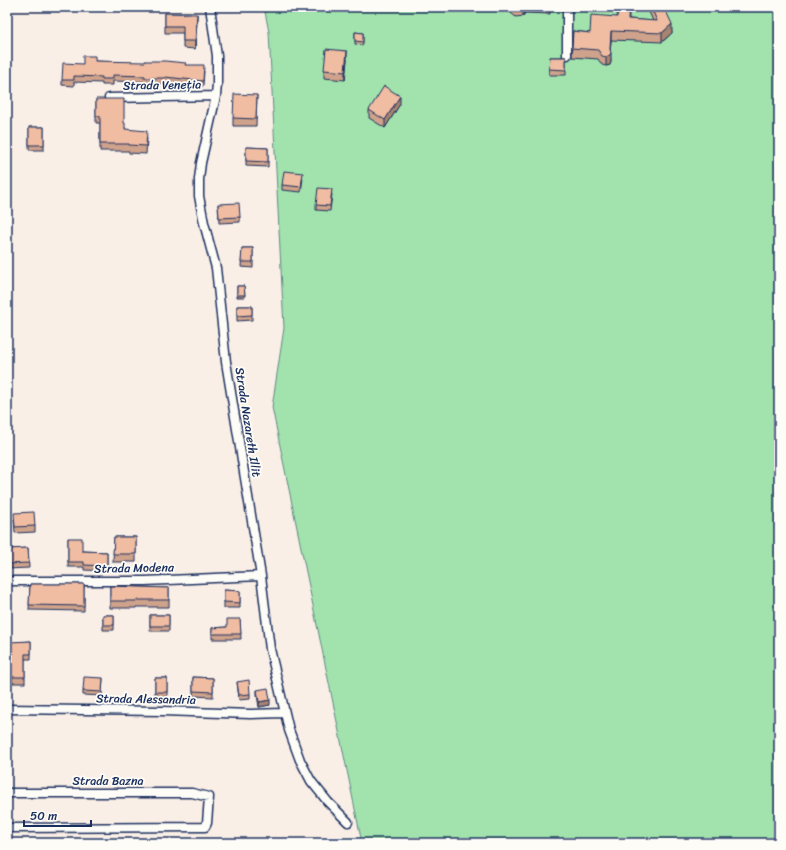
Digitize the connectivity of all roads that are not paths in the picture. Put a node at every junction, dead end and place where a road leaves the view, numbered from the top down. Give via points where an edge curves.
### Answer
1 (210, 7) edge
2 (567, 7) edge
3 (567, 55) dead end
4 (216, 96) junction
5 (109, 98) edge
6 (261, 576) junction
7 (7, 581) edge
8 (7, 709) edge
9 (284, 713) junction
10 (7, 793) edge
11 (348, 822) dead end
12 (7, 828) edge

1 - 4 street, Strada Nazareth Illit via 217,56
2 - 3 street
4 - 5 street, Strada Veneția
4 - 6 street, Strada Nazareth Illit via 201,164 199,196 216,268 226,362
6 - 7 street, Strada Modena via 145,581
6 - 9 street, Strada Nazareth Illit via 270,649
8 - 9 street, Strada Alessandria
9 - 11 street, Strada Nazareth Illit via 288,730 311,782
10 - 12 street, Strada Bazna via 192,793 209,797 207,823 204,827

